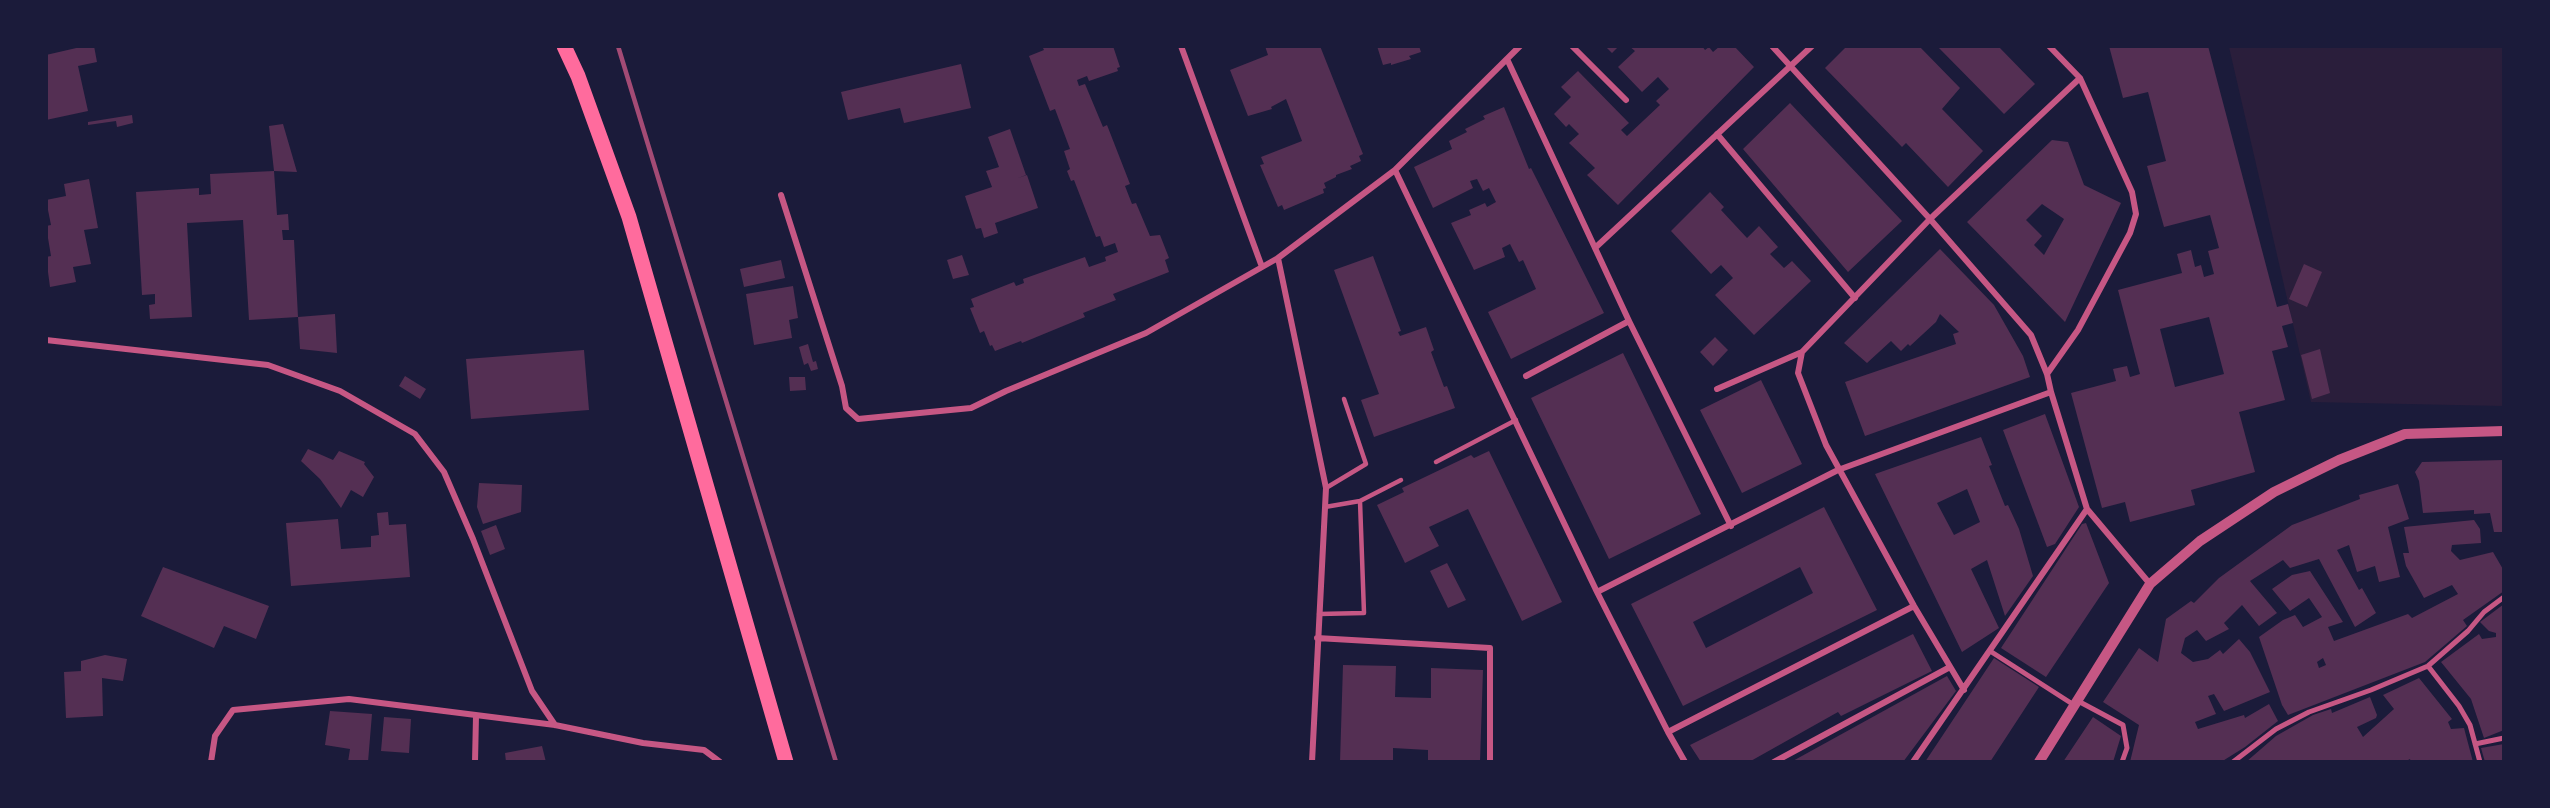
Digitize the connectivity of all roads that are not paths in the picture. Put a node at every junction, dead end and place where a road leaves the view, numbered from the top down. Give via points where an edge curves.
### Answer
1 (564, 46) edge
2 (1181, 46) edge
3 (1520, 46) edge
4 (1572, 46) edge
5 (1772, 46) edge
6 (1812, 46) edge
7 (2049, 46) edge
8 (1507, 59) junction
9 (1790, 66) junction
10 (2080, 78) junction
11 (1626, 100) dead end
12 (1717, 134) junction
13 (1395, 170) junction
14 (781, 195) dead end
15 (1930, 219) junction
16 (1594, 248) junction
17 (1278, 258) junction
18 (1262, 267) junction
19 (1855, 298) junction
20 (1629, 321) junction
21 (46, 340) edge
22 (1802, 352) junction
23 (2047, 374) junction
24 (1526, 376) dead end
25 (1718, 389) dead end
26 (2051, 392) junction
27 (1344, 399) dead end
28 (1516, 420) junction
29 (2504, 431) edge
30 (1436, 462) dead end
31 (1838, 470) junction
32 (1401, 480) dead end
33 (1326, 488) junction
34 (1360, 501) junction
35 (1325, 507) junction
36 (2087, 509) junction
37 (1731, 526) junction
38 (2150, 584) junction
39 (1597, 592) junction
40 (2504, 597) edge
41 (1914, 606) junction
42 (1319, 614) junction
43 (1317, 638) junction
44 (1990, 651) junction
45 (2428, 666) junction
46 (1950, 667) junction
47 (1964, 690) junction
48 (2077, 703) junction
49 (476, 716) junction
50 (555, 725) junction
51 (1668, 732) junction
52 (2504, 738) edge
53 (2475, 744) junction
54 (211, 762) edge
55 (475, 762) edge
56 (720, 762) edge
57 (786, 762) edge
58 (1312, 762) edge
59 (1490, 762) edge
60 (1685, 762) edge
61 (1774, 762) edge
62 (1913, 762) edge
63 (2039, 762) edge
64 (2122, 762) edge
65 (2233, 762) edge
66 (2480, 762) edge

1 - 57 main road via 629,217
2 - 18 street
3 - 8 street
4 - 11 street
5 - 9 street
6 - 9 street
7 - 10 street
8 - 13 street
8 - 16 street
9 - 12 street
9 - 15 street
10 - 15 street
10 - 23 street via 2132,192 2136,214 2130,233 2078,330
12 - 16 street
12 - 19 street
13 - 17 street
13 - 28 street
14 - 18 street via 846,408 858,419 971,408 1146,333
15 - 19 street
15 - 23 street via 2031,334
16 - 20 street
17 - 18 street
17 - 33 street
19 - 22 street
20 - 24 street
20 - 37 street
21 - 50 street via 268,365 340,391 415,434 444,472 532,691
22 - 25 street
22 - 31 street via 1798,373
23 - 26 street
26 - 31 street
26 - 36 street
27 - 33 lane via 1366,464
28 - 30 lane
28 - 39 street
29 - 38 street via 2405,434 2338,460 2274,492 2209,535
31 - 37 street
31 - 41 street
32 - 34 lane
33 - 35 street
34 - 35 lane
34 - 42 lane via 1364,613
35 - 42 street
36 - 38 street
36 - 44 street
37 - 39 street
38 - 48 street
39 - 51 street
40 - 45 street
41 - 46 street
41 - 51 street
42 - 43 street
43 - 58 street
43 - 59 street via 1490,648
44 - 47 street
44 - 48 street
45 - 53 street via 2459,706
45 - 65 street via 2308,712 2276,729
46 - 47 street
46 - 61 street
47 - 62 street
48 - 63 street
48 - 64 street via 2123,725 2127,748
49 - 50 street
49 - 54 street via 349,699 233,710 215,736
49 - 55 street
50 - 56 street via 643,743 704,750
51 - 60 street
52 - 53 street
53 - 66 street

